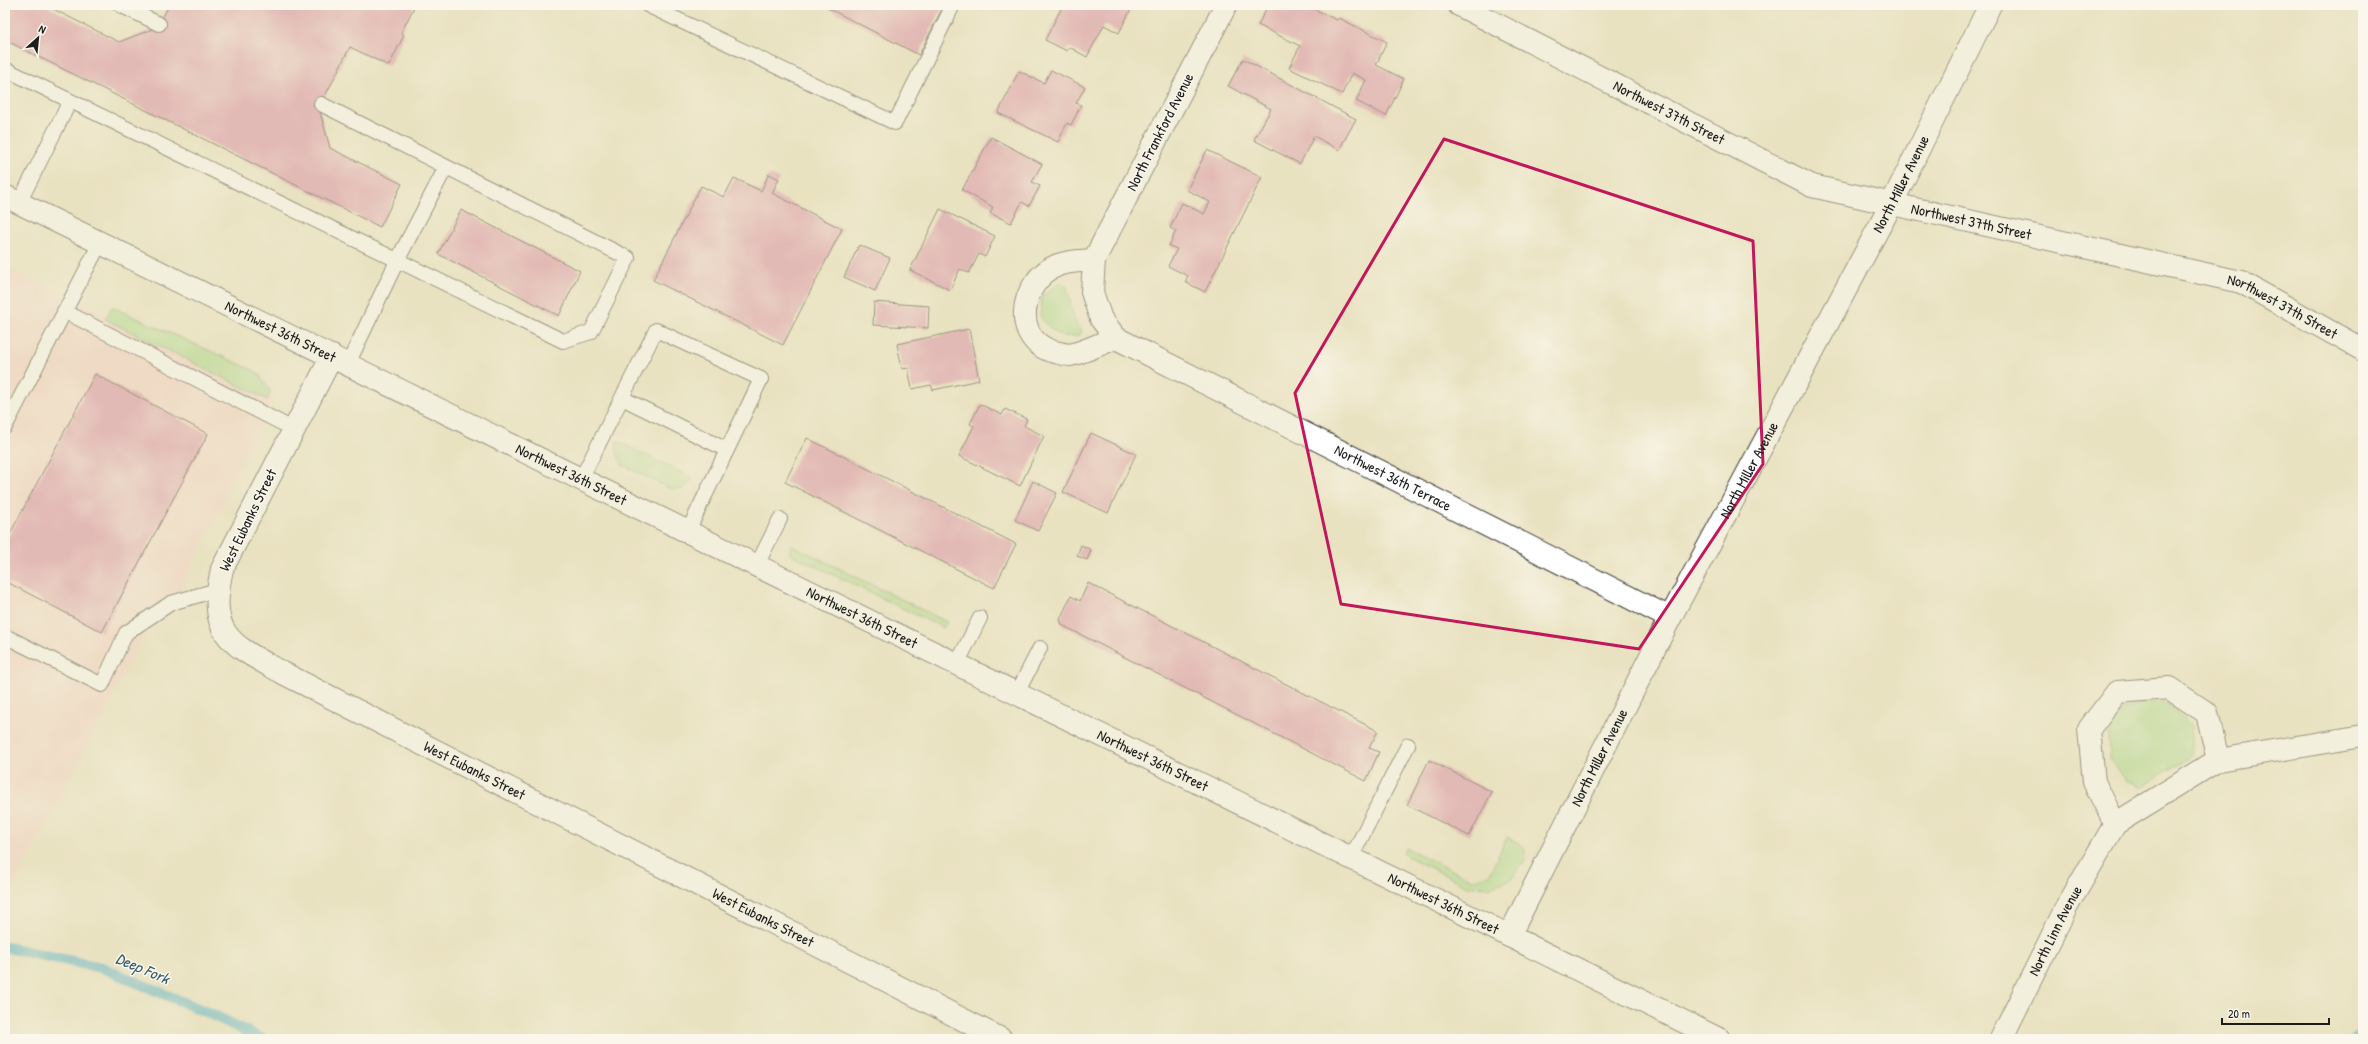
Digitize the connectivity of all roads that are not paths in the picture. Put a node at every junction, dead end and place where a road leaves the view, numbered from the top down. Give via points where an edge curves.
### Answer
1 (120, 5) edge
2 (647, 5) edge
3 (953, 5) edge
4 (1226, 5) edge
5 (1459, 5) edge
6 (1990, 5) edge
7 (159, 24) dead end
8 (5, 69) edge
9 (70, 101) junction
10 (321, 104) dead end
11 (446, 167) junction
12 (12, 199) edge
13 (1892, 203) junction
14 (100, 243) junction
15 (1094, 260) junction
16 (397, 261) junction
17 (64, 311) junction
18 (1116, 338) junction
19 (2363, 350) edge
20 (340, 360) junction
21 (622, 398) junction
22 (5, 427) edge
23 (293, 429) junction
24 (727, 450) junction
25 (581, 479) junction
26 (780, 519) dead end
27 (688, 531) junction
28 (757, 565) junction
29 (217, 590) junction
30 (980, 618) dead end
31 (1670, 618) junction
32 (5, 636) edge
33 (1040, 648) dead end
34 (957, 664) junction
35 (1017, 693) junction
36 (2363, 736) edge
37 (1408, 745) dead end
38 (2218, 760) junction
39 (2115, 824) junction
40 (1351, 858) junction
41 (1509, 936) junction
42 (1001, 1039) edge
43 (1719, 1039) edge
44 (2000, 1039) edge

1 - 7 lane
2 - 3 lane via 895,123
4 - 15 street, North Frankford Avenue
5 - 13 street, Northwest 37th Street via 1812,186
6 - 13 street, North Miller Avenue
8 - 9 lane
9 - 12 lane
9 - 16 lane
10 - 11 lane
11 - 16 lane
11 - 16 lane via 628,258 591,332 563,342
12 - 14 street, Northwest 36th Street
13 - 19 street, Northwest 37th Street via 2241,282
13 - 31 street, North Miller Avenue
14 - 17 lane
14 - 20 street, Northwest 36th Street
15 - 18 street, Northwest 36th Terrace via 1092,292 1101,319
15 - 18 street via 1058,265 1036,280 1026,298 1025,320 1033,338 1048,350 1069,355
16 - 20 lane
17 - 22 lane
17 - 23 lane
18 - 31 street, Northwest 36th Terrace
20 - 23 street, West Eubanks Street
20 - 25 street, Northwest 36th Street
21 - 24 lane
21 - 24 lane via 656,330 761,379
21 - 25 lane
23 - 29 street, West Eubanks Street via 222,569
24 - 27 lane
25 - 27 street, Northwest 36th Street
26 - 28 lane
27 - 28 street, Northwest 36th Street
28 - 34 street, Northwest 36th Street
29 - 32 lane via 171,603 126,634 102,685
29 - 42 street, West Eubanks Street via 218,618 224,634 248,654
30 - 34 lane
31 - 41 street, North Miller Avenue
33 - 35 lane
34 - 35 street, Northwest 36th Street
35 - 40 street, Northwest 36th Street
36 - 38 street, North Linn Avenue
37 - 40 lane
38 - 39 street, North Linn Avenue
38 - 39 street via 2208,712 2169,688 2117,692 2089,729 2094,782
39 - 44 street, North Linn Avenue via 2066,908
40 - 41 street, Northwest 36th Street
41 - 43 street, Northwest 36th Street

